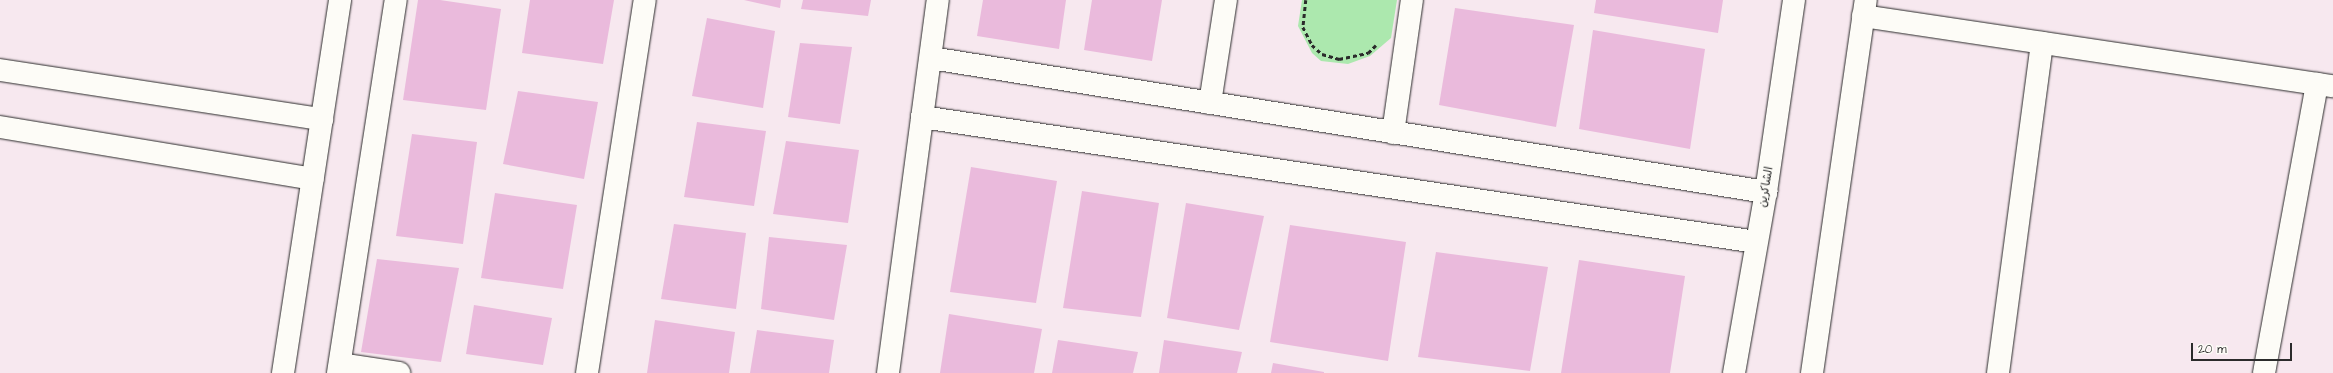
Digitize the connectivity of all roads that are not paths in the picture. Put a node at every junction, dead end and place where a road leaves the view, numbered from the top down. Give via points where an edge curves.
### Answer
1 (340, 0) edge
2 (396, 0) edge
3 (645, 0) edge
4 (938, 0) edge
5 (1226, 0) edge
6 (1412, 0) edge
7 (1794, 0) edge
8 (1864, 8) edge
9 (2042, 43) junction
10 (931, 58) junction
11 (0, 70) edge
12 (2325, 85) edge
13 (1210, 103) junction
14 (922, 116) junction
15 (322, 119) junction
16 (0, 128) edge
17 (1393, 133) junction
18 (313, 179) junction
19 (1766, 192) junction
20 (1756, 242) junction
21 (339, 368) edge
22 (283, 373) edge
23 (399, 373) edge
24 (587, 373) edge
25 (888, 373) edge
26 (1734, 373) edge
27 (1812, 373) edge
28 (1998, 373) edge
29 (2264, 373) edge

1 - 15 street
2 - 21 street
3 - 24 street
4 - 10 street
5 - 13 street
6 - 17 street
7 - 19 street, الشاكرين
8 - 9 street
8 - 27 street
9 - 12 street
9 - 28 street
10 - 13 street
10 - 14 street
11 - 15 street
12 - 29 street
13 - 17 street
14 - 20 street
14 - 25 street
15 - 18 street
16 - 18 street
17 - 19 street
18 - 22 street
19 - 20 street, الشاكرين
20 - 26 street, الشاكرين
21 - 23 street

